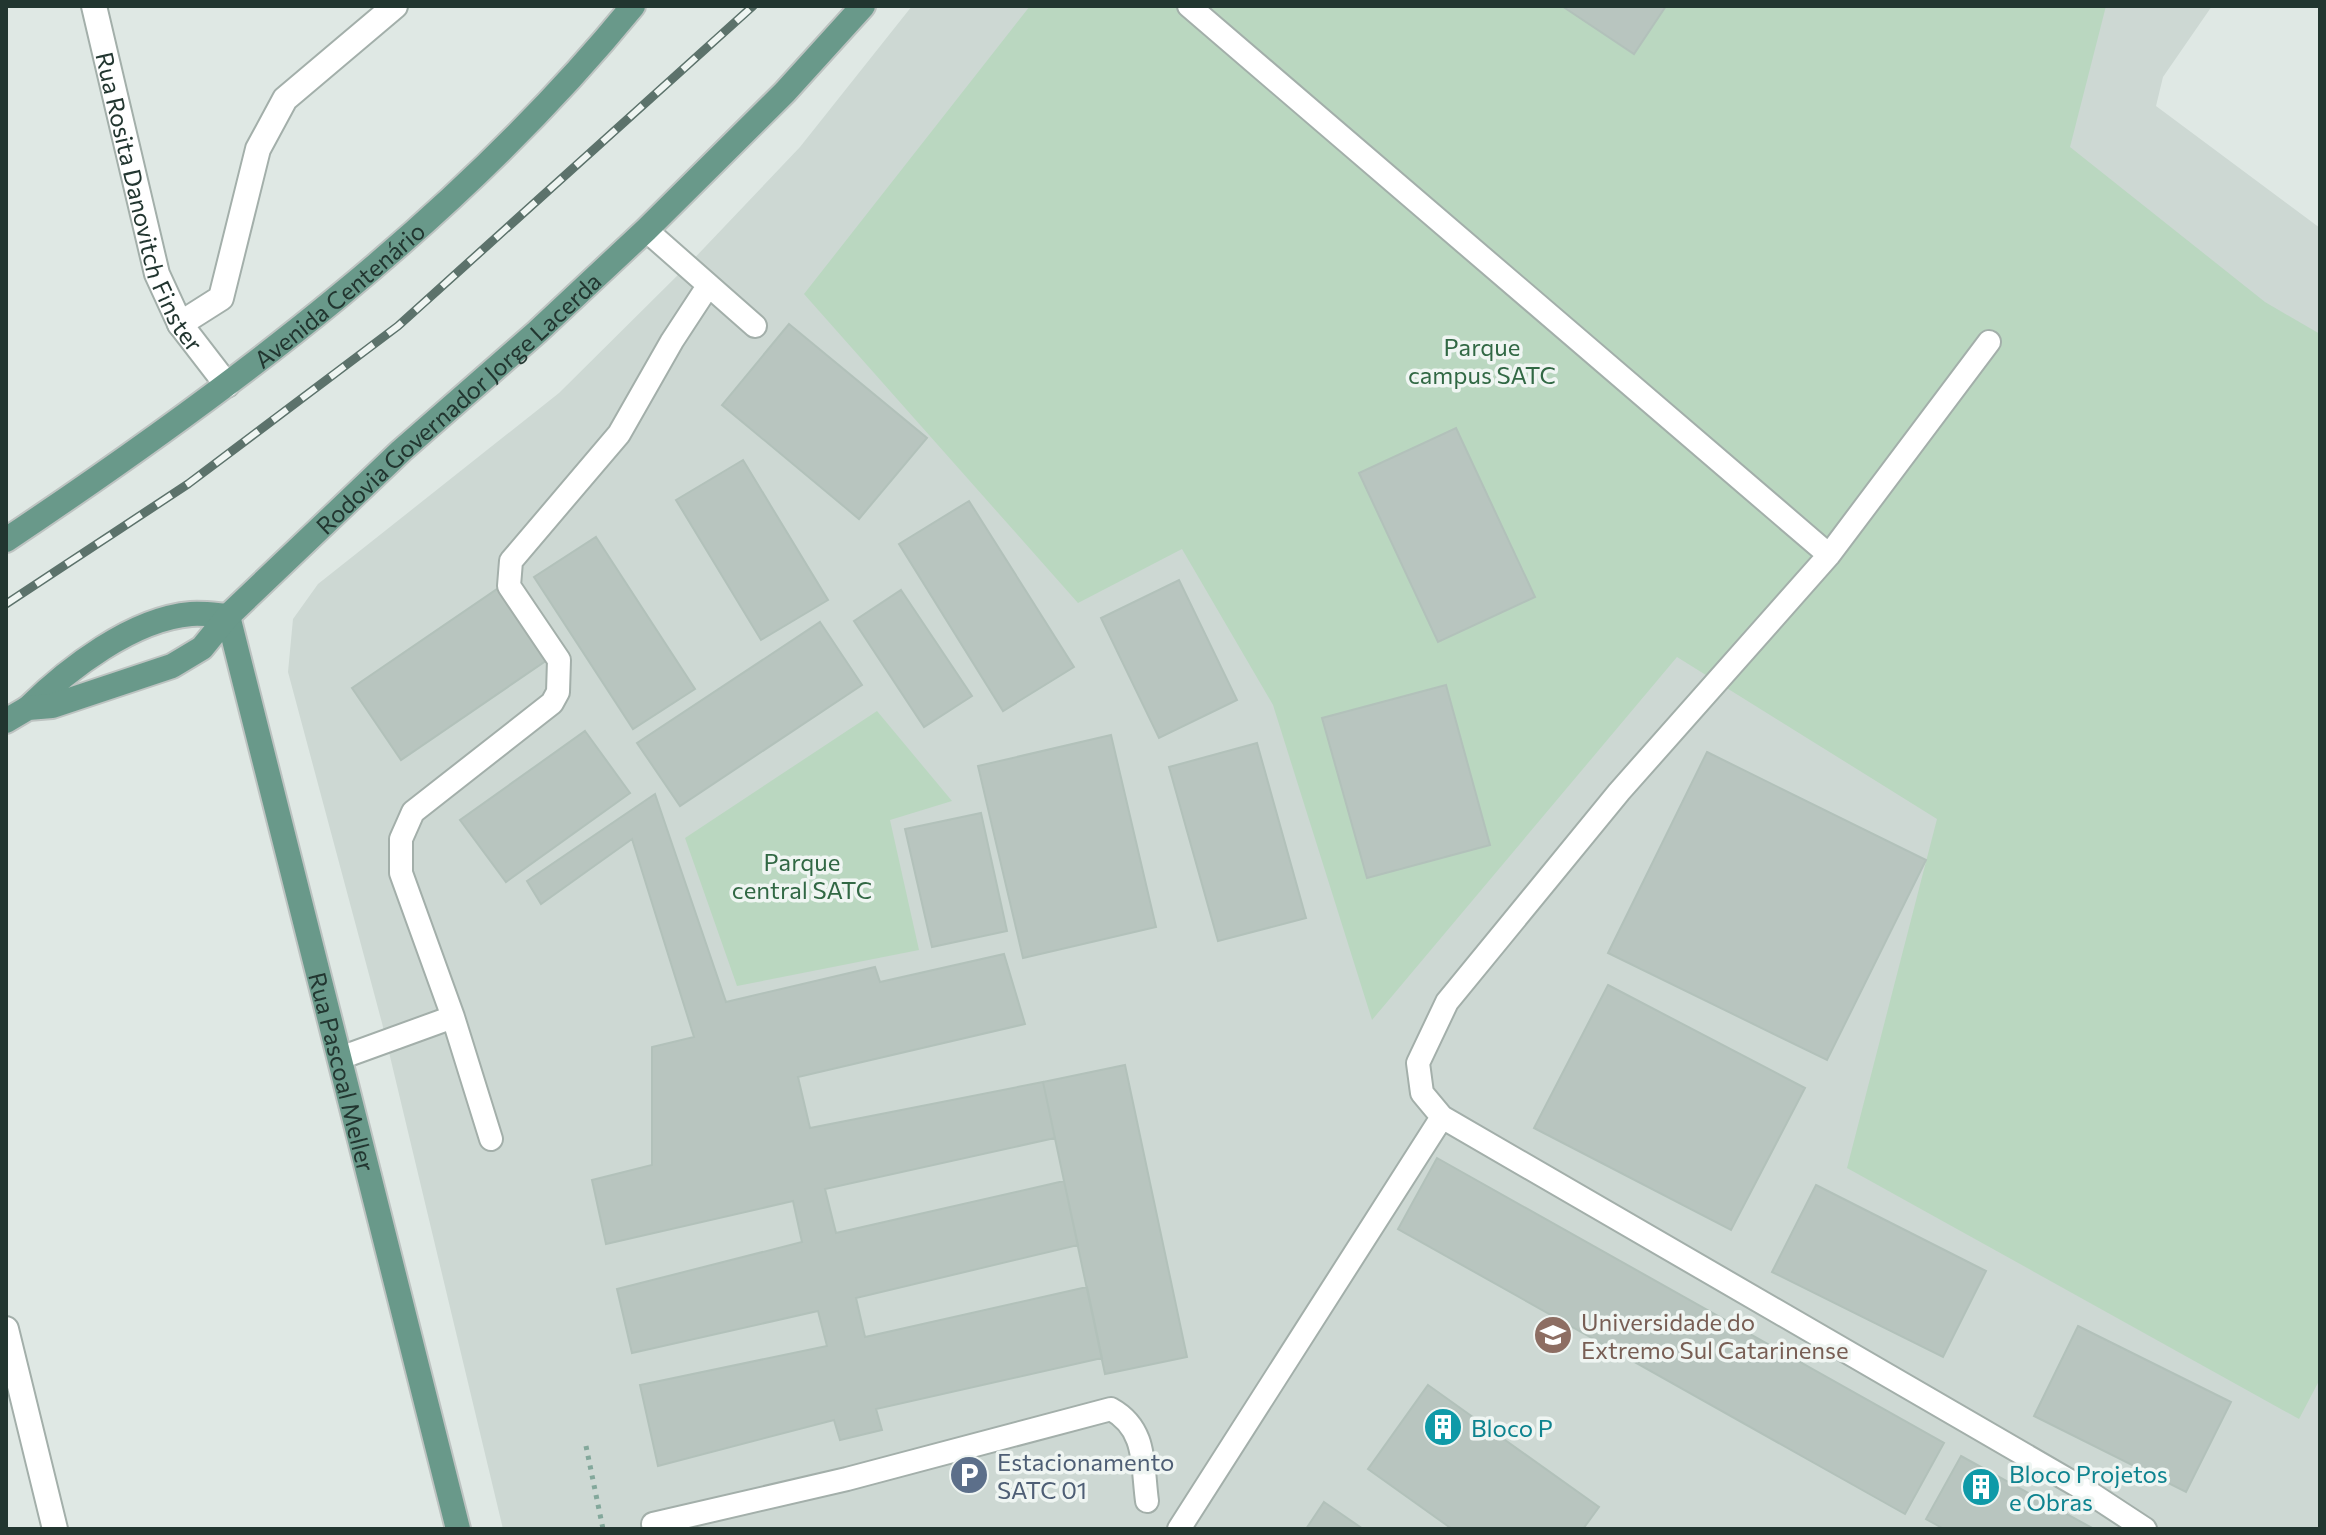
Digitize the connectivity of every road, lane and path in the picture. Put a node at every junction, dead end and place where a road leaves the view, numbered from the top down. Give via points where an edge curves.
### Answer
1 (94, 6) edge
2 (395, 6) edge
3 (633, 6) edge
4 (863, 6) edge
5 (1189, 6) edge
6 (646, 230) junction
7 (708, 286) junction
8 (180, 324) junction
9 (755, 326) dead end
10 (1989, 342) dead end
11 (227, 385) junction
12 (6, 540) edge
13 (1829, 555) junction
14 (228, 616) junction
15 (28, 708) junction
16 (6, 721) edge
17 (453, 1017) junction
18 (340, 1058) junction
19 (1442, 1117) junction
20 (491, 1139) dead end
21 (6, 1329) edge
22 (586, 1446) dead end
23 (1147, 1501) dead end
24 (647, 1527) edge
25 (55, 1529) edge
26 (458, 1529) edge
27 (603, 1529) edge
28 (1179, 1529) edge
29 (2145, 1529) edge

1 - 8 street, Rua Rosita Danovitch Finster via 157,274
2 - 8 street via 285,99 258,149 221,298
3 - 11 main road, Avenida Centenário via 508,142 432,214
4 - 6 main road, Rodovia Governador Jorge Lacerda
5 - 13 lane
6 - 7 lane
6 - 14 main road, Rodovia Governador Jorge Lacerda
7 - 9 lane
7 - 17 lane via 619,434 511,561 509,586 559,660 558,692 552,703 413,812 401,839 401,873
8 - 11 street, Rua Rosita Danovitch Finster
10 - 13 lane
11 - 12 main road, Avenida Centenário
13 - 19 lane via 1619,792 1447,1002 1418,1063 1422,1093
14 - 15 main road, Rodovia Governador Jorge Lacerda via 202,648 172,666 52,706
14 - 15 main road via 191,614 160,620 87,658
14 - 18 main road, Rua Pascoal Meller
15 - 16 main road, Rodovia Governador Jorge Lacerda
17 - 18 lane
17 - 20 lane
18 - 26 main road, Rua Pascoal Meller
19 - 28 lane
19 - 29 lane
21 - 25 street
22 - 27 path
23 - 24 lane via 1138,1435 1111,1409

